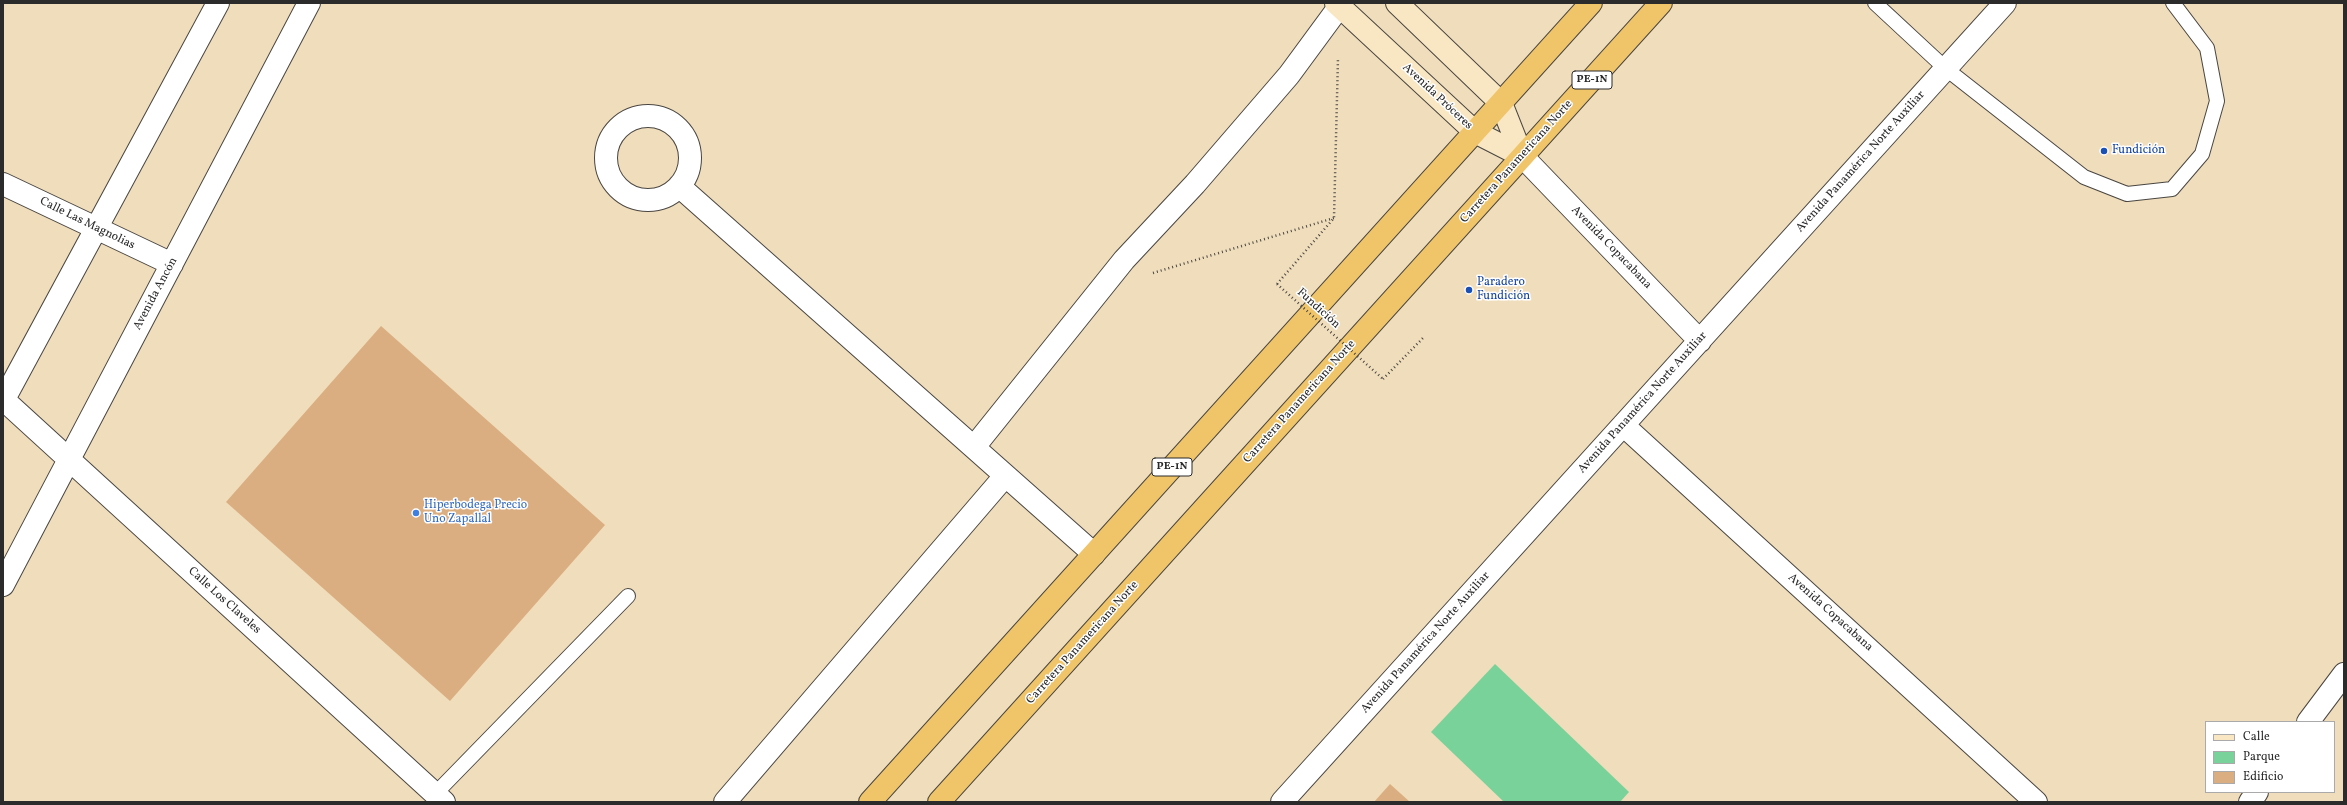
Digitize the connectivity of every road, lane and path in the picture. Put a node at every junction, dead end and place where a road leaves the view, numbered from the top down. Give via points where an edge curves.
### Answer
1 (218, 3) edge
2 (309, 3) edge
3 (1397, 3) edge
4 (1590, 3) edge
5 (1661, 3) edge
6 (1875, 3) edge
7 (2005, 3) edge
8 (2173, 3) edge
9 (1339, 4) edge
10 (1338, 56) dead end
11 (1946, 68) junction
12 (1501, 103) junction
13 (1475, 132) junction
14 (1522, 156) junction
15 (3, 184) edge
16 (679, 186) dead end
17 (1334, 218) junction
18 (96, 228) junction
19 (172, 264) junction
20 (1146, 275) dead end
21 (1423, 338) dead end
22 (1700, 341) junction
23 (3, 400) edge
24 (1623, 424) junction
25 (974, 447) junction
26 (69, 460) junction
27 (1005, 476) junction
28 (1094, 554) junction
29 (3, 585) edge
30 (628, 596) dead end
31 (2344, 674) edge
32 (2309, 721) edge
33 (2256, 793) edge
34 (440, 798) edge
35 (725, 802) edge
36 (870, 802) edge
37 (939, 802) edge
38 (1282, 802) edge
39 (2036, 802) edge
40 (2250, 802) edge

1 - 18 street
2 - 19 street, Avenida Ancón
3 - 12 street
4 - 12 highway, PE-1N
5 - 14 highway, Carretera Panamericana Norte / PE-1N
6 - 11 lane
7 - 11 street, Avenida Panamérica Norte Auxiliar
8 - 11 lane via 2207,48 2218,101 2202,154 2172,189 2127,194 2084,177
9 - 13 street, Avenida Próceres
9 - 25 street via 1289,76 1195,184 1124,260
10 - 17 path
11 - 22 street, Avenida Panamérica Norte Auxiliar
12 - 13 highway, PE-1N
12 - 14 street
13 - 14 street, Avenida Próceres
13 - 28 highway, PE-1N
14 - 22 street, Avenida Copacabana
14 - 37 highway, Carretera Panamericana Norte / PE-1N
15 - 18 street, Calle Las Magnolias
16 - 25 street
17 - 20 path
17 - 21 path, Fundición, bridge via 1277,284 1383,379
18 - 19 street, Calle Las Magnolias
18 - 23 street
19 - 26 street, Avenida Ancón
22 - 24 street, Avenida Panamérica Norte Auxiliar
23 - 26 street, Calle Los Claveles
24 - 38 street, Avenida Panamérica Norte Auxiliar
24 - 39 street, Avenida Copacabana
25 - 27 street
26 - 29 street, Avenida Ancón
26 - 34 street, Calle Los Claveles
27 - 28 street
27 - 35 street
28 - 36 highway, PE-1N
30 - 34 lane
31 - 32 street
33 - 40 street

